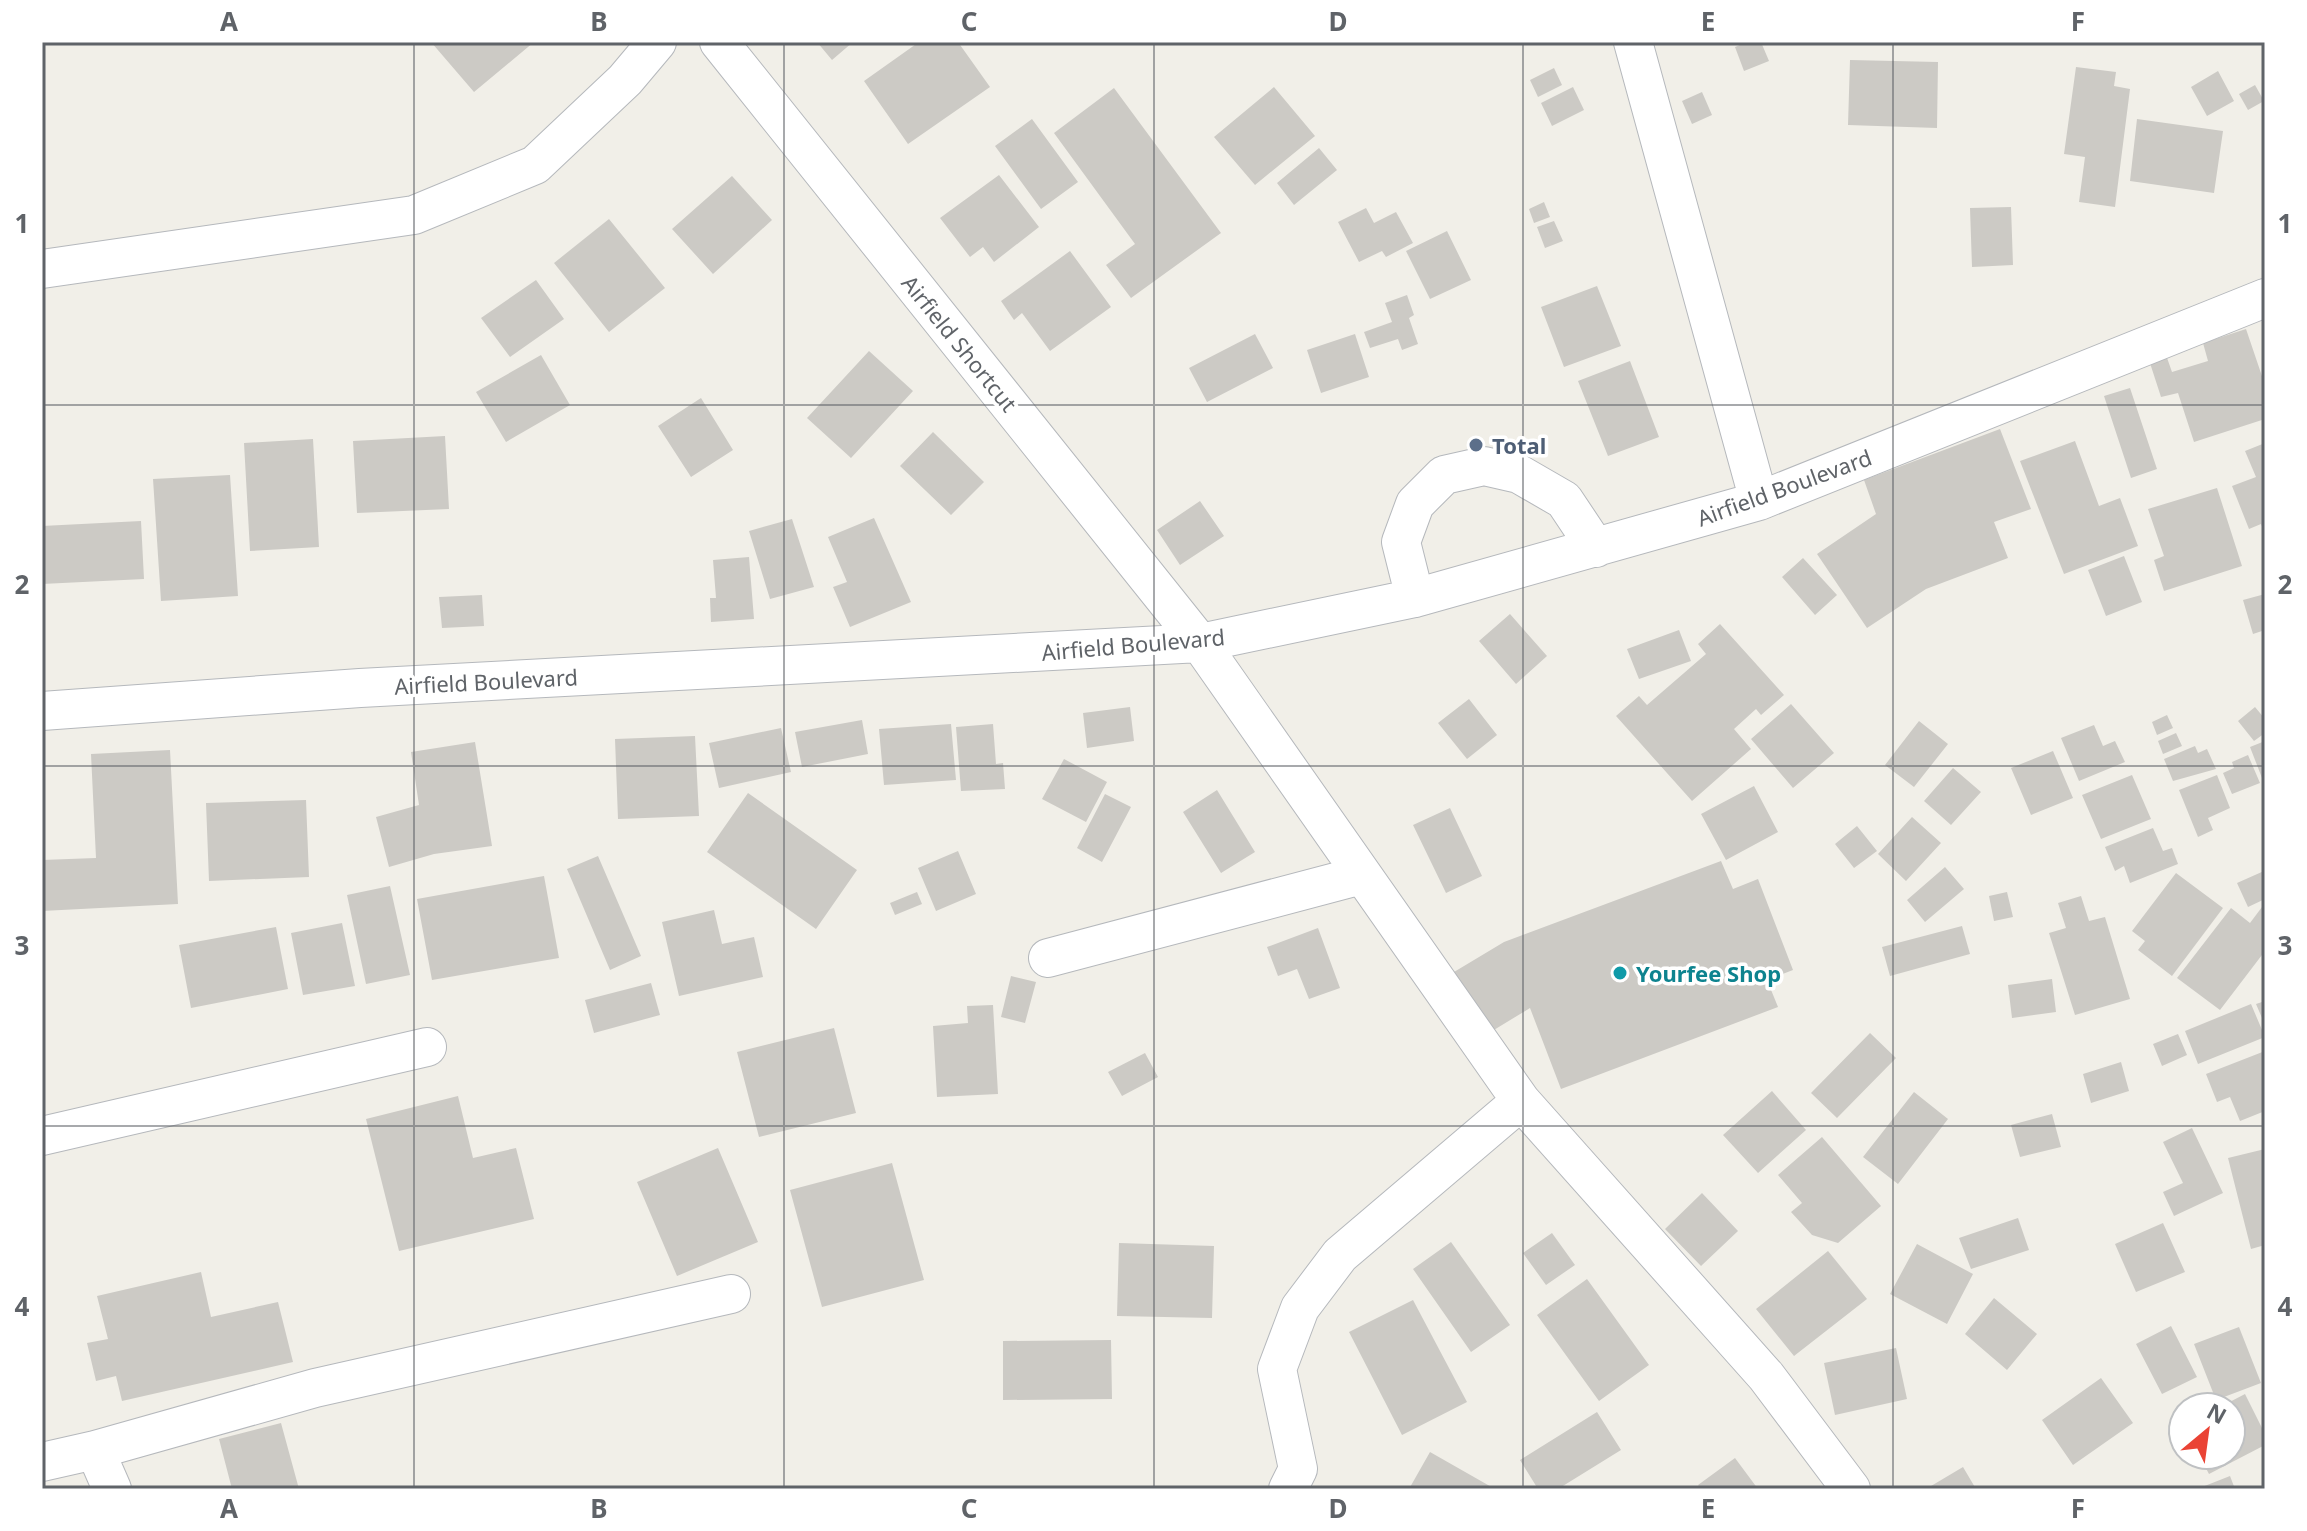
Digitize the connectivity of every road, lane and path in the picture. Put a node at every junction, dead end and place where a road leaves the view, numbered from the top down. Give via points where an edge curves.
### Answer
1 (657, 42) edge
2 (719, 42) edge
3 (1633, 42) edge
4 (42, 269) edge
5 (2265, 298) edge
6 (1759, 501) junction
7 (1596, 548) junction
8 (1415, 598) junction
9 (1200, 643) junction
10 (42, 711) edge
11 (1362, 875) junction
12 (1048, 958) dead end
13 (427, 1047) dead end
14 (1521, 1101) junction
15 (42, 1136) edge
16 (731, 1294) dead end
17 (95, 1450) junction
18 (42, 1462) edge
19 (112, 1489) edge
20 (1288, 1489) edge
21 (1851, 1489) edge

1 - 4 street via 625,80 535,165 414,215
2 - 9 street, Airfield Shortcut
3 - 6 street
5 - 6 street, Airfield Boulevard
6 - 7 street, Airfield Boulevard
7 - 8 street, Airfield Boulevard
7 - 8 street via 1564,500 1519,474 1484,466 1444,475 1415,504 1401,542
8 - 9 street, Airfield Boulevard
9 - 10 street, Airfield Boulevard via 360,688
9 - 11 street, Airfield Shortcut
11 - 12 street
11 - 14 street, Airfield Shortcut
13 - 15 street
14 - 20 street via 1340,1255 1300,1308 1277,1369 1298,1469
14 - 21 street, Airfield Shortcut via 1766,1376
16 - 17 street via 315,1388
17 - 18 street
17 - 19 street

